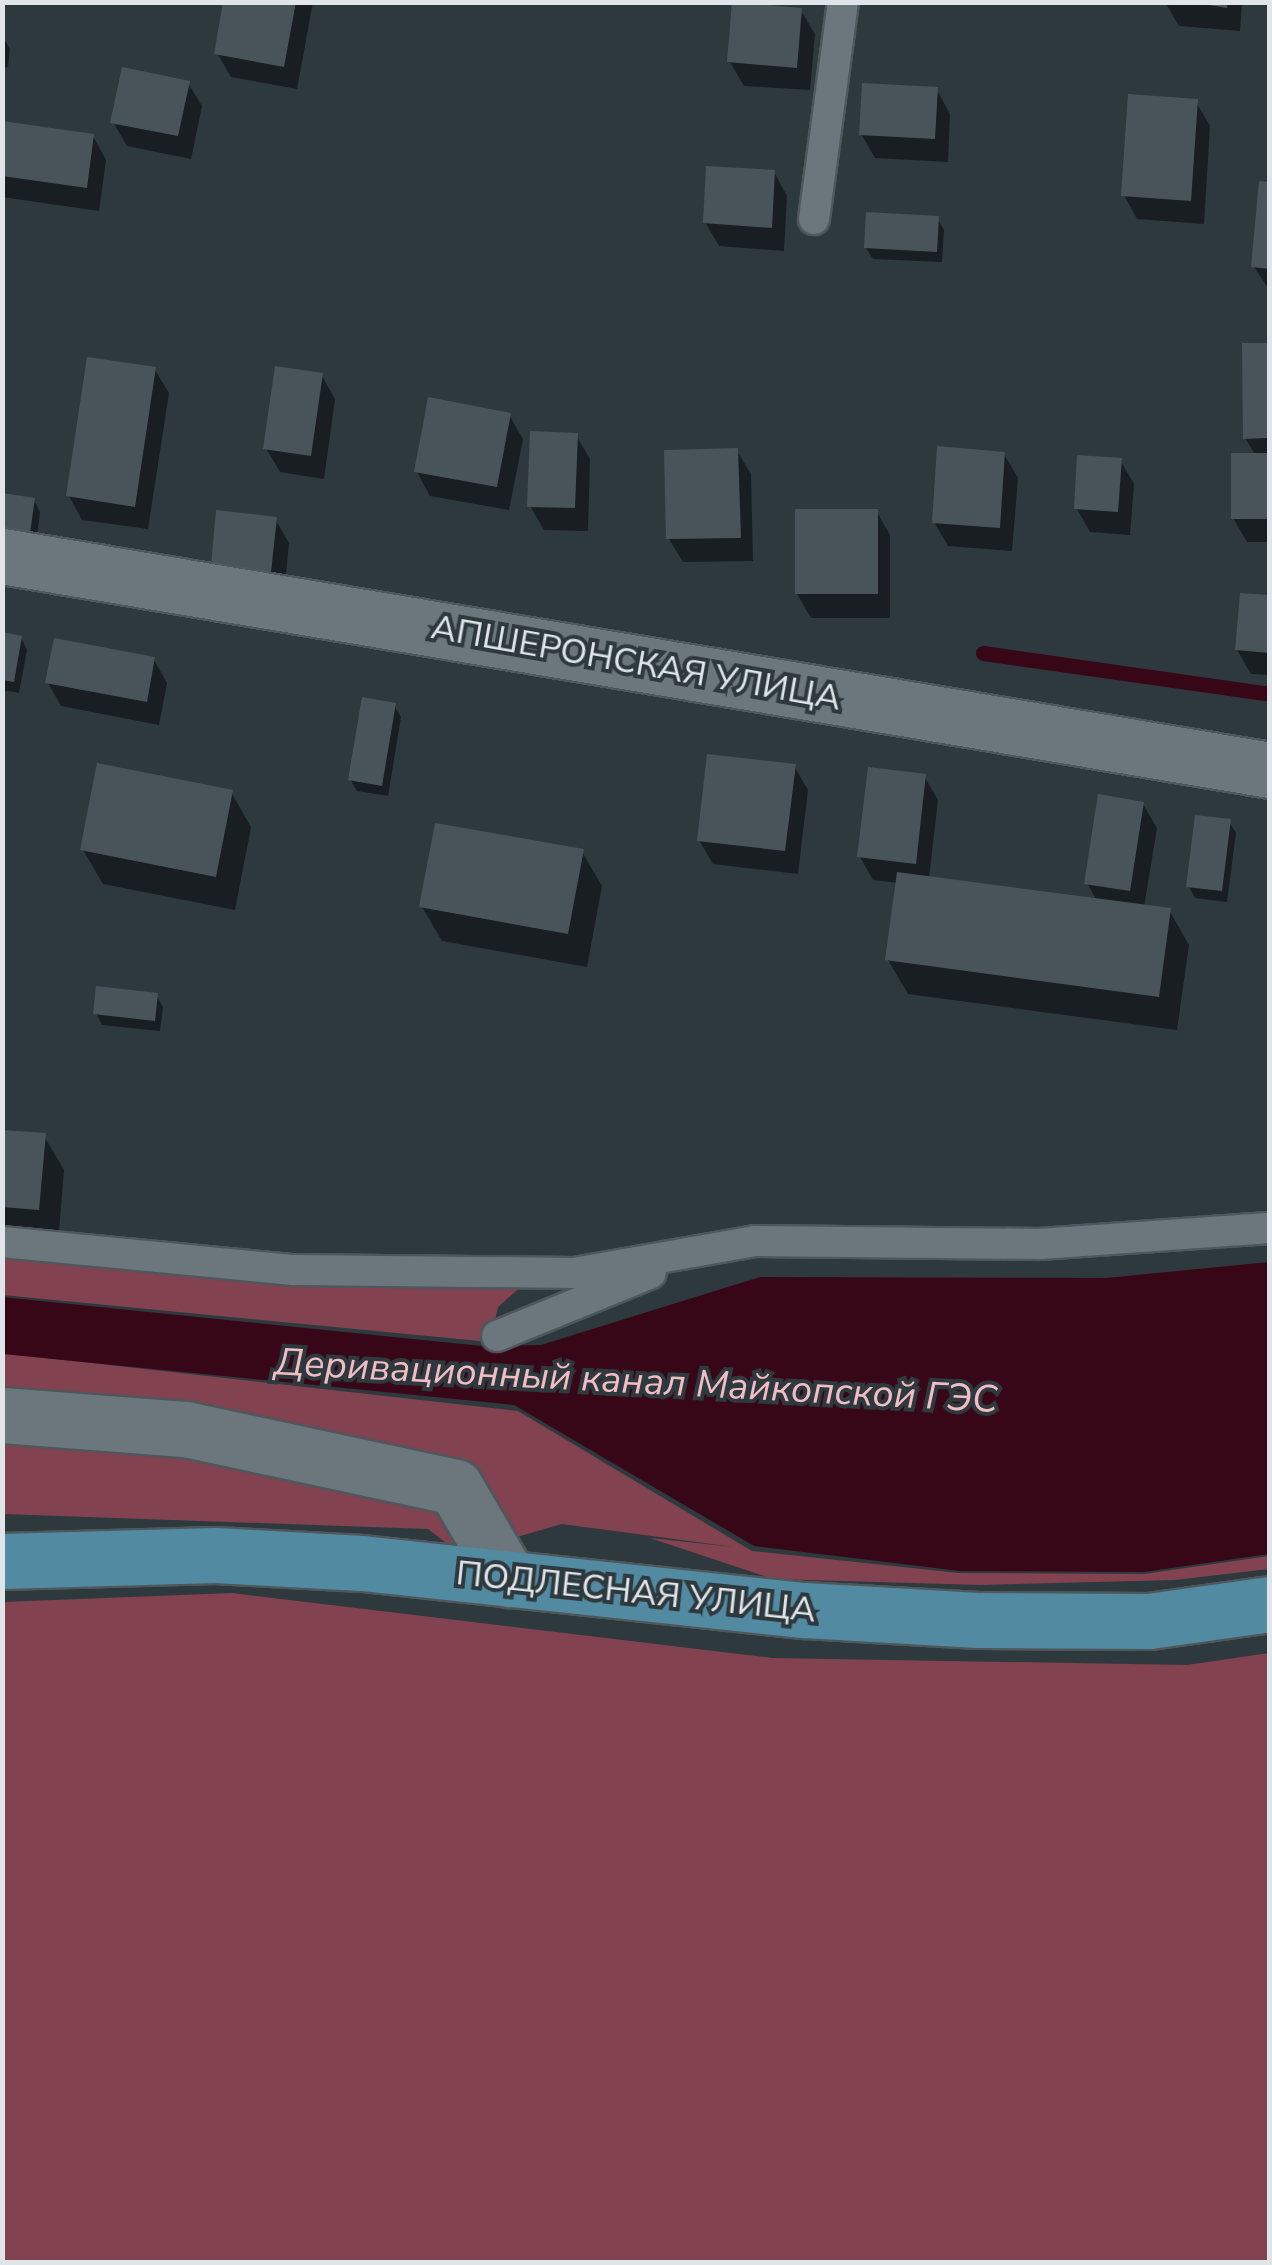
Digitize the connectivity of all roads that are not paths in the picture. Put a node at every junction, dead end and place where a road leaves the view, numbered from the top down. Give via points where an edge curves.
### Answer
1 (842, 2) edge
2 (814, 219) dead end
3 (2, 556) edge
4 (1270, 770) edge
5 (1270, 1228) edge
6 (2, 1242) edge
7 (695, 1255) junction
8 (497, 1336) dead end
9 (2, 1415) edge
10 (2, 1560) edge
11 (510, 1580) junction
12 (1270, 1604) edge

1 - 2 lane
3 - 4 street, АПШЕРОНСКАЯ УЛИЦА
5 - 7 lane via 986,1245 755,1241
6 - 7 lane via 294,1270 574,1273
7 - 8 lane
9 - 11 street via 185,1429 455,1487
10 - 11 main road, ПОДЛЕСНАЯ УЛИЦА via 215,1555
11 - 12 main road, ПОДЛЕСНАЯ УЛИЦА via 978,1620 1149,1621

